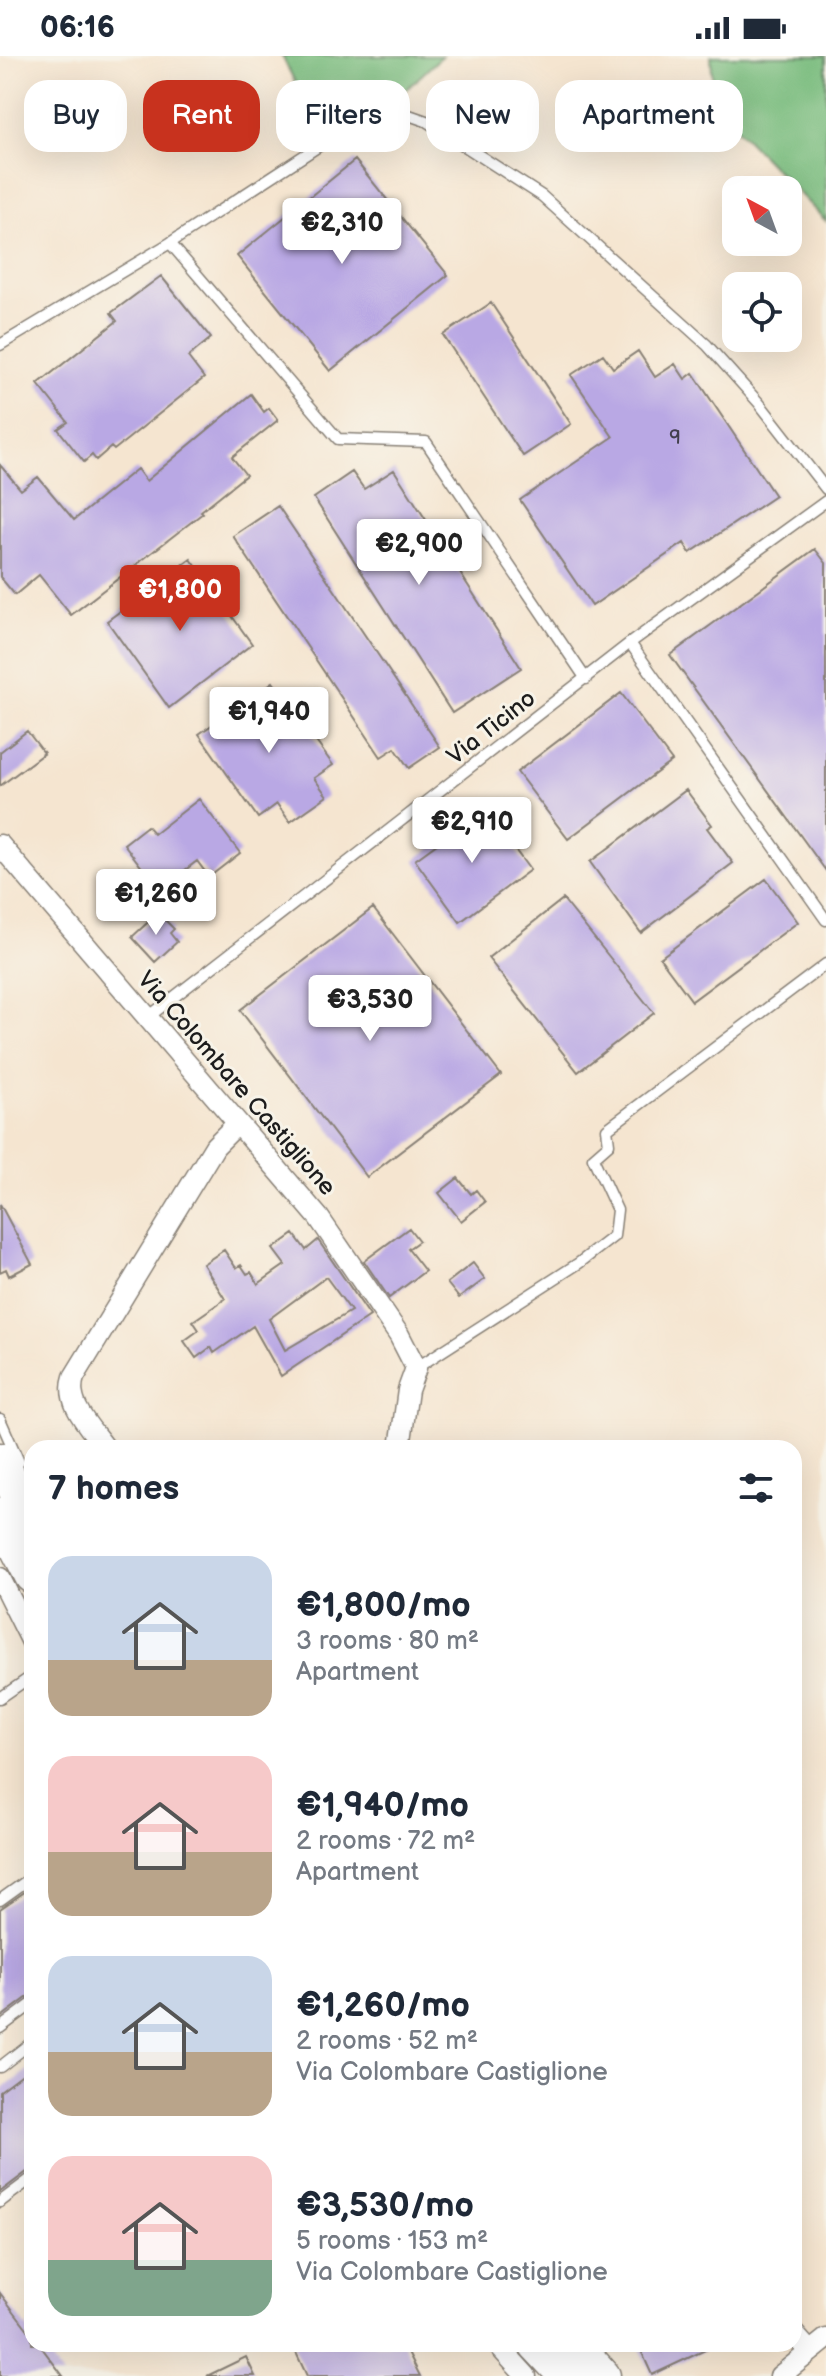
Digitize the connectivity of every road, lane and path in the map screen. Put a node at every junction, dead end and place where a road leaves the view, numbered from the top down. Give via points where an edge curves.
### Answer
1 (170, 243) junction
2 (0, 345) edge
3 (826, 489) edge
4 (826, 501) edge
5 (630, 643) junction
6 (586, 679) junction
7 (0, 845) edge
8 (826, 920) edge
9 (826, 964) edge
10 (146, 1019) junction
11 (237, 1124) junction
12 (416, 1368) junction
13 (0, 1419) edge
14 (100, 1440) edge
15 (401, 1440) edge
16 (18, 1474) edge
17 (24, 1495) edge
18 (0, 1515) edge
19 (24, 1561) edge
20 (0, 1578) edge
21 (24, 1626) edge
22 (24, 1682) edge
23 (0, 1698) edge
24 (24, 1883) edge
25 (0, 1900) edge
26 (24, 2010) edge
27 (0, 2028) edge
28 (24, 2048) edge
29 (0, 2067) edge
30 (24, 2184) edge
31 (0, 2202) edge
32 (826, 2339) edge
33 (802, 2343) edge
34 (504, 2352) edge
35 (544, 2352) edge
36 (581, 2352) edge
37 (810, 2352) junction
38 (526, 2376) edge
39 (566, 2376) edge
40 (603, 2376) edge
41 (780, 2376) edge

1 - 2 lane
1 - 3 lane via 325,142 388,117 406,114 426,121 542,196 707,345
1 - 6 lane via 338,439 426,442
4 - 5 lane, Via Ticino
5 - 6 lane, Via Ticino
5 - 8 lane
6 - 10 lane, Via Ticino
7 - 10 street, Via Colombare Castiglione
9 - 12 lane via 607,1129 609,1144 593,1158 617,1210 614,1236
10 - 11 street, Via Colombare Castiglione
11 - 12 street, Via Colombare Castiglione via 343,1250
11 - 14 street via 215,1146 74,1377 74,1402
12 - 15 street
13 - 16 lane
16 - 17 highway
18 - 19 highway
20 - 21 street
22 - 23 lane
24 - 25 lane
26 - 27 lane
28 - 29 lane
30 - 31 lane
32 - 37 street
33 - 37 street
34 - 38 street
35 - 39 highway
36 - 40 highway
37 - 41 street

